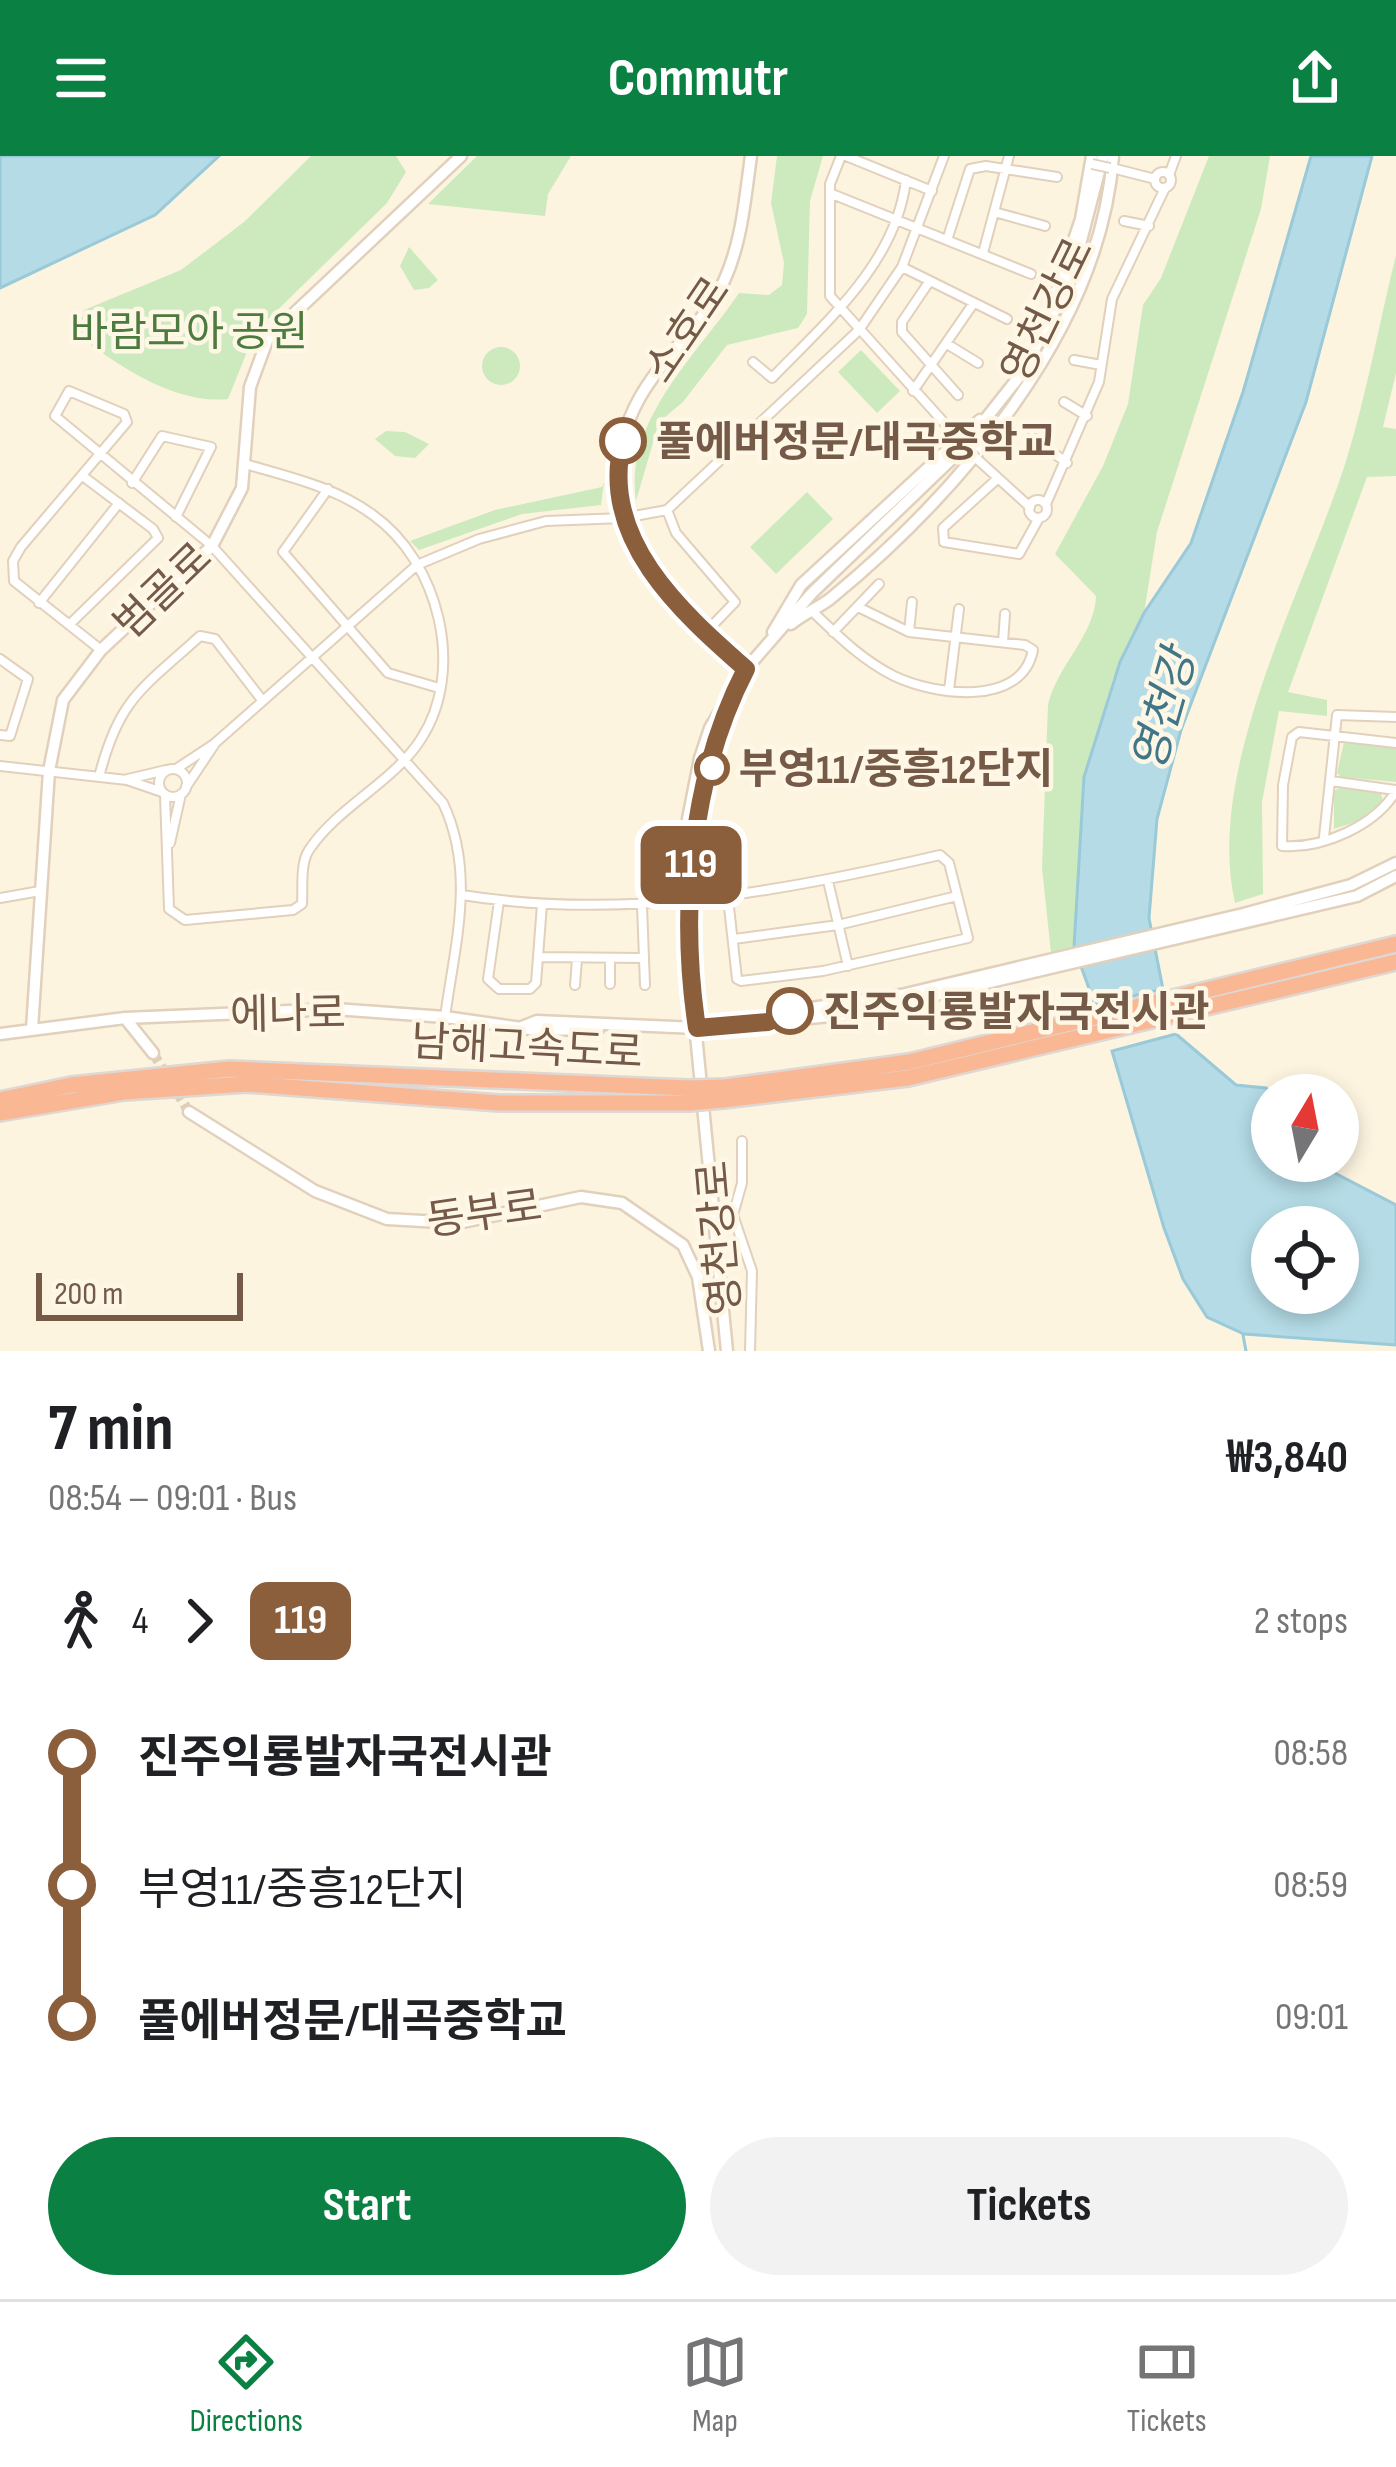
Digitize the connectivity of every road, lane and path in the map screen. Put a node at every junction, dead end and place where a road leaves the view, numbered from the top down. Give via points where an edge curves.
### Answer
1 (751, 156) edge
2 (843, 156) edge
3 (944, 156) edge
4 (1009, 156) edge
5 (1079, 156) edge
6 (1176, 156) edge
7 (460, 157) edge
8 (1102, 162) edge
9 (1006, 169) junction
10 (1169, 175) junction
11 (1057, 177) dead end
12 (1155, 179) junction
13 (906, 180) junction
14 (1165, 188) junction
15 (932, 190) junction
16 (832, 194) junction
17 (998, 212) junction
18 (895, 220) junction
19 (1124, 221) dead end
20 (1046, 226) dead end
21 (1149, 226) junction
22 (920, 229) junction
23 (948, 238) junction
24 (983, 253) junction
25 (902, 267) junction
26 (1031, 274) dead end
27 (929, 282) junction
28 (973, 304) junction
29 (839, 308) junction
30 (1007, 320) dead end
31 (859, 330) junction
32 (947, 344) junction
33 (1075, 360) dead end
34 (753, 362) dead end
35 (978, 363) dead end
36 (934, 365) junction
37 (1101, 365) junction
38 (913, 391) junction
39 (958, 395) dead end
40 (1064, 402) dead end
41 (1087, 416) junction
42 (957, 436) junction
43 (1032, 437) dead end
44 (101, 458) junction
45 (976, 458) junction
46 (1067, 463) junction
47 (245, 464) junction
48 (84, 477) junction
49 (996, 480) junction
50 (132, 482) junction
51 (328, 489) junction
52 (119, 503) junction
53 (1046, 504) junction
54 (1030, 507) junction
55 (668, 510) junction
56 (176, 517) junction
57 (623, 518) junction
58 (1039, 518) junction
59 (212, 546) junction
60 (417, 565) junction
61 (879, 584) dead end
62 (912, 602) dead end
63 (39, 603) junction
64 (858, 607) junction
65 (959, 608) dead end
66 (812, 611) junction
67 (1005, 614) dead end
68 (347, 623) junction
69 (69, 625) junction
70 (833, 632) junction
71 (909, 632) junction
72 (705, 633) junction
73 (956, 638) junction
74 (1003, 642) junction
75 (101, 650) junction
76 (309, 656) junction
77 (759, 656) junction
78 (0, 659) edge
79 (746, 669) junction
80 (439, 688) junction
81 (949, 690) junction
82 (262, 700) junction
83 (1396, 717) edge
84 (0, 735) edge
85 (1334, 736) junction
86 (1396, 743) edge
87 (214, 744) junction
88 (405, 757) junction
89 (0, 766) edge
90 (171, 769) junction
91 (49, 770) junction
92 (99, 778) junction
93 (127, 780) junction
94 (1331, 782) junction
95 (184, 790) junction
96 (1396, 791) edge
97 (163, 793) junction
98 (1324, 838) junction
99 (169, 844) junction
100 (1396, 863) edge
101 (1396, 876) edge
102 (828, 881) junction
103 (40, 891) junction
104 (462, 895) junction
105 (957, 896) junction
106 (0, 898) edge
107 (728, 898) junction
108 (499, 901) junction
109 (691, 902) junction
110 (542, 904) junction
111 (642, 906) junction
112 (1245, 919) junction
113 (838, 925) junction
114 (734, 939) junction
115 (1396, 944) edge
116 (539, 957) junction
117 (643, 958) junction
118 (577, 959) junction
119 (610, 959) junction
120 (1396, 962) edge
121 (848, 966) junction
122 (574, 985) dead end
123 (610, 985) dead end
124 (645, 985) dead end
125 (445, 1016) junction
126 (125, 1018) junction
127 (697, 1028) junction
128 (32, 1029) junction
129 (1074, 1030) junction
130 (0, 1034) edge
131 (153, 1053) tunnel mouth
132 (124, 1092) junction
133 (689, 1096) junction
134 (0, 1100) edge
135 (189, 1112) tunnel mouth
136 (0, 1113) edge
137 (0, 1124) edge
138 (742, 1141) dead end
139 (710, 1351) edge
140 (727, 1351) edge
141 (750, 1351) edge

1 - 57 street, 소호로 via 723,284 628,424 618,460
2 - 13 street
2 - 16 street via 832,172
3 - 15 street
4 - 9 street
5 - 8 street
6 - 10 street, 영천강로
7 - 47 street, 범골로 via 268,338 250,387
8 - 12 street
8 - 42 street, 영천강로 via 1046,316 979,422
8 - 45 street, 영천강로 via 1077,292
8 - 77 street, 영천강로 via 1071,279 1022,373 961,450 812,593
9 - 11 street
9 - 17 street
9 - 23 street via 967,172
10 - 12 street
10 - 14 street, 영천강로
12 - 14 street
13 - 15 street
13 - 18 street
14 - 21 street, 영천강로
15 - 22 street
16 - 18 street
16 - 29 street via 828,292
17 - 20 street
17 - 24 street
18 - 22 street
18 - 29 street via 878,258
19 - 21 street
21 - 37 street, 영천강로 via 1112,299
22 - 23 street
22 - 25 street
23 - 24 street
24 - 26 street
25 - 27 street
25 - 31 street
27 - 28 street
27 - 36 street via 902,332
28 - 30 street
28 - 32 street
29 - 31 street
29 - 34 street via 772,377
31 - 38 street
31 - 55 street
32 - 35 street
32 - 36 street
33 - 37 street
36 - 38 street
36 - 39 street
37 - 41 street, 영천강로
38 - 42 street
40 - 41 street
41 - 46 street, 영천강로
42 - 45 street, bridge
42 - 77 street, 영천강로 via 801,585
43 - 46 street
44 - 44 street via 56,416 69,391 124,414 127,422
44 - 48 street
44 - 50 street
45 - 49 street
45 - 66 street, 영천강로
46 - 53 street, 영천강로
47 - 51 street
47 - 59 street, 범골로 via 242,488
48 - 52 street
48 - 63 street via 13,561 14,580
49 - 54 street
49 - 58 street via 943,528 944,542 1018,554
50 - 56 street
50 - 56 street via 162,436 211,447
51 - 60 street via 377,518
51 - 68 street via 283,552
52 - 63 street
52 - 69 street via 158,538
53 - 54 street
53 - 58 street, 영천강로
54 - 58 street
55 - 57 street
55 - 72 street via 676,533 735,602
56 - 59 street
57 - 60 street via 546,521
57 - 72 street, 소호로 via 655,579
59 - 75 street, 범골로
59 - 76 street
60 - 68 street
60 - 80 street via 441,630
61 - 64 street
62 - 71 street
63 - 69 street
64 - 70 street
64 - 71 street
65 - 73 street
66 - 70 street
66 - 77 street, 영천강로
67 - 74 street
68 - 76 street
68 - 80 street via 388,673
69 - 75 street
70 - 81 street via 898,677
71 - 73 street
72 - 79 street, 소호로
73 - 74 street
73 - 81 street
74 - 81 street via 1033,650 1022,678
75 - 91 street, 범골로 via 63,700
76 - 82 street
76 - 88 street
77 - 79 street, 영천강로
78 - 84 street via 28,679 10,736
79 - 109 street, 영천강로 via 722,716 691,838
80 - 88 street via 421,741
82 - 87 street
82 - 92 street via 214,639 200,635 129,701 112,727
83 - 85 street via 1344,712
85 - 86 street
85 - 94 street
85 - 98 street via 1292,737 1282,785 1282,846
87 - 90 street
87 - 95 street
88 - 99 street via 309,850 302,904 293,910 175,916
88 - 104 street via 457,833
89 - 91 street
90 - 93 street
90 - 95 street via 185,776
90 - 97 street via 159,779
91 - 92 street
91 - 103 street, 범골로
92 - 93 street
93 - 97 street
94 - 96 street
94 - 98 street
95 - 97 street
95 - 99 street
96 - 98 street via 1358,828
97 - 99 street
100 - 112 street
101 - 112 street via 1357,896
102 - 105 street via 940,855
102 - 107 street
102 - 113 street
103 - 106 street
103 - 128 street, 범골로
104 - 108 street
104 - 125 street
105 - 113 street
105 - 121 street via 968,938
107 - 109 street
107 - 114 street
108 - 110 street
108 - 116 street via 490,985 530,989
109 - 111 street
109 - 127 street, 영천강로
110 - 111 street
110 - 116 street
111 - 117 street
112 - 127 street, 에나로 via 790,1011 768,1022
113 - 114 street
113 - 121 street
114 - 121 street via 741,981
115 - 129 highway, 남해고속도로
116 - 118 street
117 - 119 street
117 - 124 street
118 - 119 street
118 - 122 street
119 - 123 street
120 - 129 highway, 남해고속도로
125 - 126 street, 에나로 via 335,1010
125 - 127 street, 에나로 via 588,1032
126 - 128 street
126 - 131 street
127 - 140 street, 영천강로
128 - 130 street
129 - 133 highway, 남해고속도로, bridge
132 - 133 highway, 남해고속도로 via 247,1084 499,1103
132 - 136 highway, 남해고속도로
132 - 137 highway
133 - 134 highway, 남해고속도로 via 229,1069
135 - 139 street, 동부로 via 316,1192 387,1219 458,1222 581,1197 622,1203 683,1245 698,1277
138 - 141 street via 734,1215 752,1271

